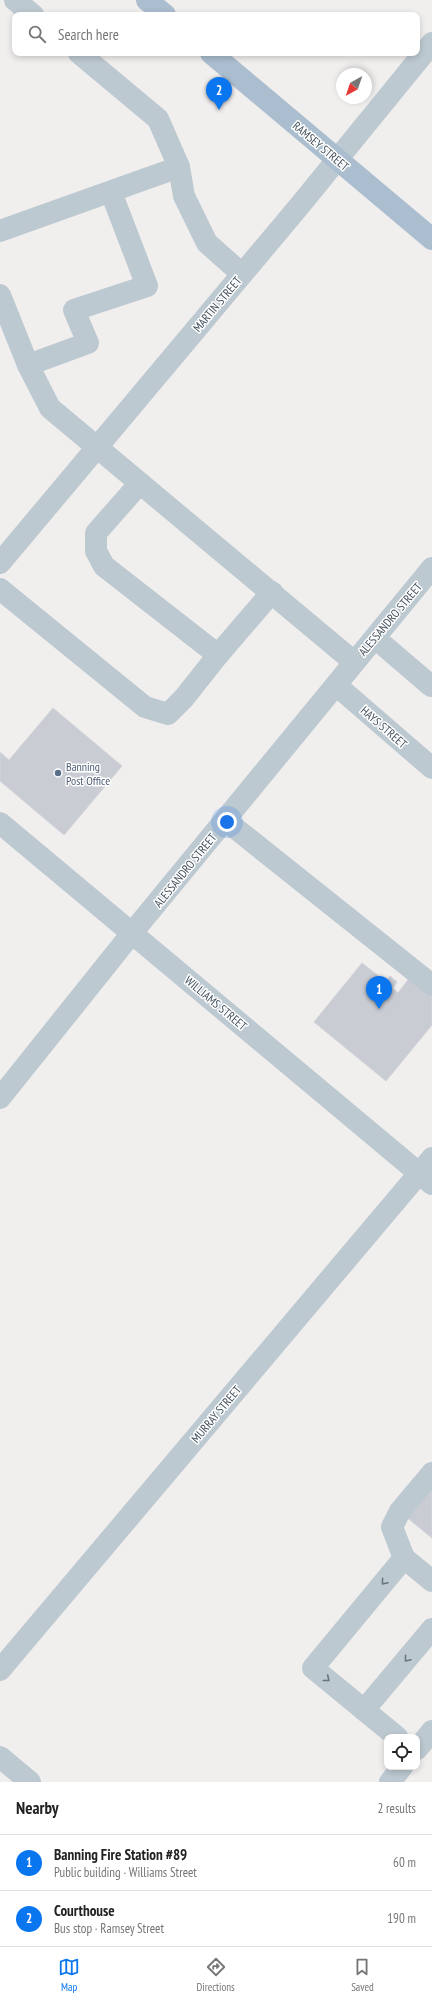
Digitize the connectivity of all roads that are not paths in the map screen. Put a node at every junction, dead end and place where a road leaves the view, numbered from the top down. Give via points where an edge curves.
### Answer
1 (15, 0) edge
2 (147, 0) edge
3 (29, 12) edge
4 (161, 12) edge
5 (432, 43) edge
6 (83, 56) edge
7 (215, 56) edge
8 (337, 159) junction
9 (179, 166) junction
10 (111, 192) junction
11 (0, 232) edge
12 (432, 239) edge
13 (242, 274) junction
14 (0, 295) edge
15 (28, 365) junction
16 (96, 448) junction
17 (140, 483) junction
18 (0, 563) edge
19 (432, 568) edge
20 (0, 588) edge
21 (272, 592) junction
22 (375, 638) junction
23 (218, 655) junction
24 (354, 662) junction
25 (336, 685) junction
26 (432, 686) edge
27 (432, 768) edge
28 (226, 820) junction
29 (0, 822) edge
30 (132, 933) junction
31 (432, 985) edge
32 (0, 1098) edge
33 (428, 1172) edge
34 (432, 1473) edge
35 (404, 1558) junction
36 (432, 1581) edge
37 (432, 1629) edge
38 (0, 1670) edge
39 (364, 1710) junction
40 (432, 1731) edge
41 (393, 1734) edge
42 (420, 1745) edge
43 (0, 1757) edge
44 (30, 1782) edge

1 - 3 street
2 - 4 main road
5 - 8 street, MARTIN STREET
6 - 9 street via 158,119
7 - 8 main road, RAMSEY STREET
8 - 12 main road, RAMSEY STREET
8 - 13 street, MARTIN STREET
9 - 10 street
9 - 13 street via 184,196 207,243
10 - 11 street
10 - 15 street via 147,286 74,310 88,342
13 - 16 street, MARTIN STREET
14 - 15 street
15 - 16 street via 50,408
16 - 17 street
16 - 18 street, MARTIN STREET
17 - 21 street
17 - 23 street via 96,533 96,551 104,566
19 - 22 street, ALESSANDRO STREET
20 - 23 street via 145,708 168,714
21 - 23 street
21 - 24 street
22 - 24 street, ALESSANDRO STREET
22 - 26 street
24 - 25 street, ALESSANDRO STREET
25 - 27 street, HAYS STREET
25 - 28 street, ALESSANDRO STREET
28 - 30 street, ALESSANDRO STREET
28 - 31 street
29 - 30 street, WILLIAMS STREET
30 - 32 street, ALESSANDRO STREET
30 - 33 street, WILLIAMS STREET
33 - 38 street, MURRAY STREET
34 - 35 street via 400,1511 392,1527
35 - 36 street
35 -> 39 street via 313,1668
37 -> 39 street
39 - 41 street
40 - 42 street
43 - 44 street

